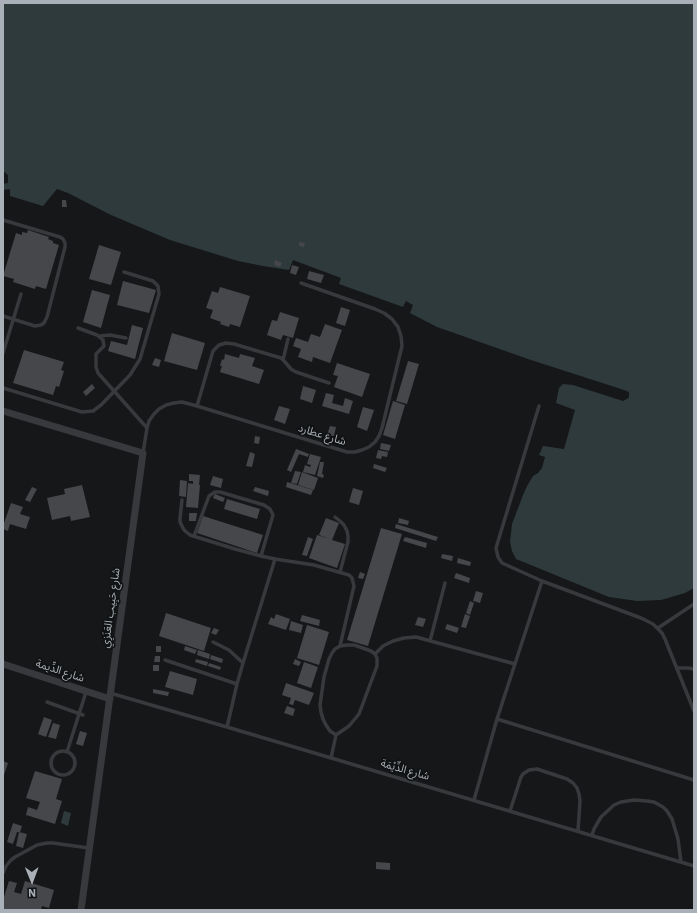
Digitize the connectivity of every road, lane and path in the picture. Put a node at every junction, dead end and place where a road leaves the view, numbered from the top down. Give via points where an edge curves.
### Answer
1 (3, 220) edge
2 (124, 272) dead end
3 (300, 283) dead end
4 (21, 294) dead end
5 (3, 316) edge
6 (13, 320) junction
7 (78, 328) dead end
8 (100, 336) junction
9 (126, 338) dead end
10 (288, 339) dead end
11 (3, 353) edge
12 (283, 360) junction
13 (329, 383) dead end
14 (3, 388) edge
15 (114, 391) junction
16 (197, 406) junction
17 (539, 406) dead end
18 (3, 410) edge
19 (147, 428) junction
20 (143, 453) junction
21 (182, 500) dead end
22 (335, 518) dead end
23 (194, 536) junction
24 (261, 556) junction
25 (275, 559) junction
26 (340, 572) junction
27 (542, 581) junction
28 (445, 584) dead end
29 (694, 604) edge
30 (658, 628) junction
31 (430, 641) junction
32 (213, 642) dead end
33 (340, 646) junction
34 (375, 654) junction
35 (165, 660) dead end
36 (243, 663) junction
37 (3, 664) edge
38 (515, 664) junction
39 (677, 668) junction
40 (694, 669) edge
41 (237, 684) junction
42 (86, 692) junction
43 (110, 696) junction
44 (46, 702) dead end
45 (694, 711) edge
46 (81, 715) junction
47 (497, 719) junction
48 (227, 727) junction
49 (336, 735) junction
50 (67, 752) junction
51 (331, 758) junction
52 (694, 780) edge
53 (474, 800) junction
54 (510, 811) junction
55 (578, 831) junction
56 (592, 835) junction
57 (89, 848) junction
58 (681, 862) junction
59 (694, 866) edge
60 (3, 873) edge
61 (81, 910) edge

1 - 6 lane via 60,237 65,243 44,323 35,326
2 - 15 lane via 153,281 158,286 159,294 140,359 130,375
3 - 16 lane, شارع عطارد via 384,313 398,327 401,351 382,428 374,442 362,450 347,452
4 - 6 lane
5 - 6 lane
6 - 11 lane
7 - 8 lane
8 - 9 lane
8 - 15 lane via 104,346 96,354 97,371
10 - 12 lane
12 - 13 lane via 296,372
12 - 16 lane via 226,342 218,345 211,355
14 - 15 lane via 77,411 88,412 97,409
15 - 19 lane
16 - 19 lane, شارع عطارد via 182,402 166,405 154,414
17 - 27 lane via 496,548 502,563
18 - 20 street
19 - 20 lane, شارع عطارد
20 - 43 street, شارع حَبِيب العَنَزِي
21 - 23 lane via 181,526
22 - 26 lane via 344,525 348,536
23 - 24 lane
23 - 24 lane via 209,496 220,492 270,509 272,516
24 - 25 lane
25 - 26 lane via 306,563
25 - 36 lane
26 - 33 lane via 352,578 354,586
27 - 30 lane via 647,620
27 - 38 lane
28 - 31 lane
29 - 30 lane
30 - 39 lane
31 - 34 lane via 416,637 404,638 383,646
31 - 38 lane
32 - 36 lane via 229,650
33 - 34 lane via 354,645
33 - 49 lane via 329,659 320,705 322,719
34 - 49 lane via 377,666 359,714 349,726
35 - 41 lane
36 - 41 lane
37 - 42 street, شارع الدِّيمة
38 - 47 lane
39 - 40 lane
39 - 45 lane
41 - 48 lane
42 - 43 street, شارع الدِّيمة
42 - 46 lane
43 - 48 lane, شارع الدِّيْمَة
43 - 57 street, شارع حَبِيب العَنَزِي
44 - 46 lane
46 - 50 lane
47 - 52 lane
47 - 53 lane
48 - 51 lane, شارع الدِّيْمَة
49 - 51 lane
50 - 50 lane via 57,752 51,761 52,768 57,773 67,774 74,766 74,759
51 - 53 lane, شارع الدِّيْمَة
53 - 54 lane, شارع الدِّيْمَة
54 - 55 lane, شارع الدِّيْمَة
54 - 55 lane via 521,777 529,770 537,770 567,779 577,788 580,801
55 - 56 lane, شارع الدِّيْمَة
56 - 58 lane, شارع الدِّيْمَة
56 - 58 lane via 601,817 614,805 634,800 654,802 663,807 672,819
57 - 60 lane via 53,843 36,845 14,857
57 - 61 street, شارع حَبِيب العَنَزِي
58 - 59 lane, شارع الدِّيْمَة

